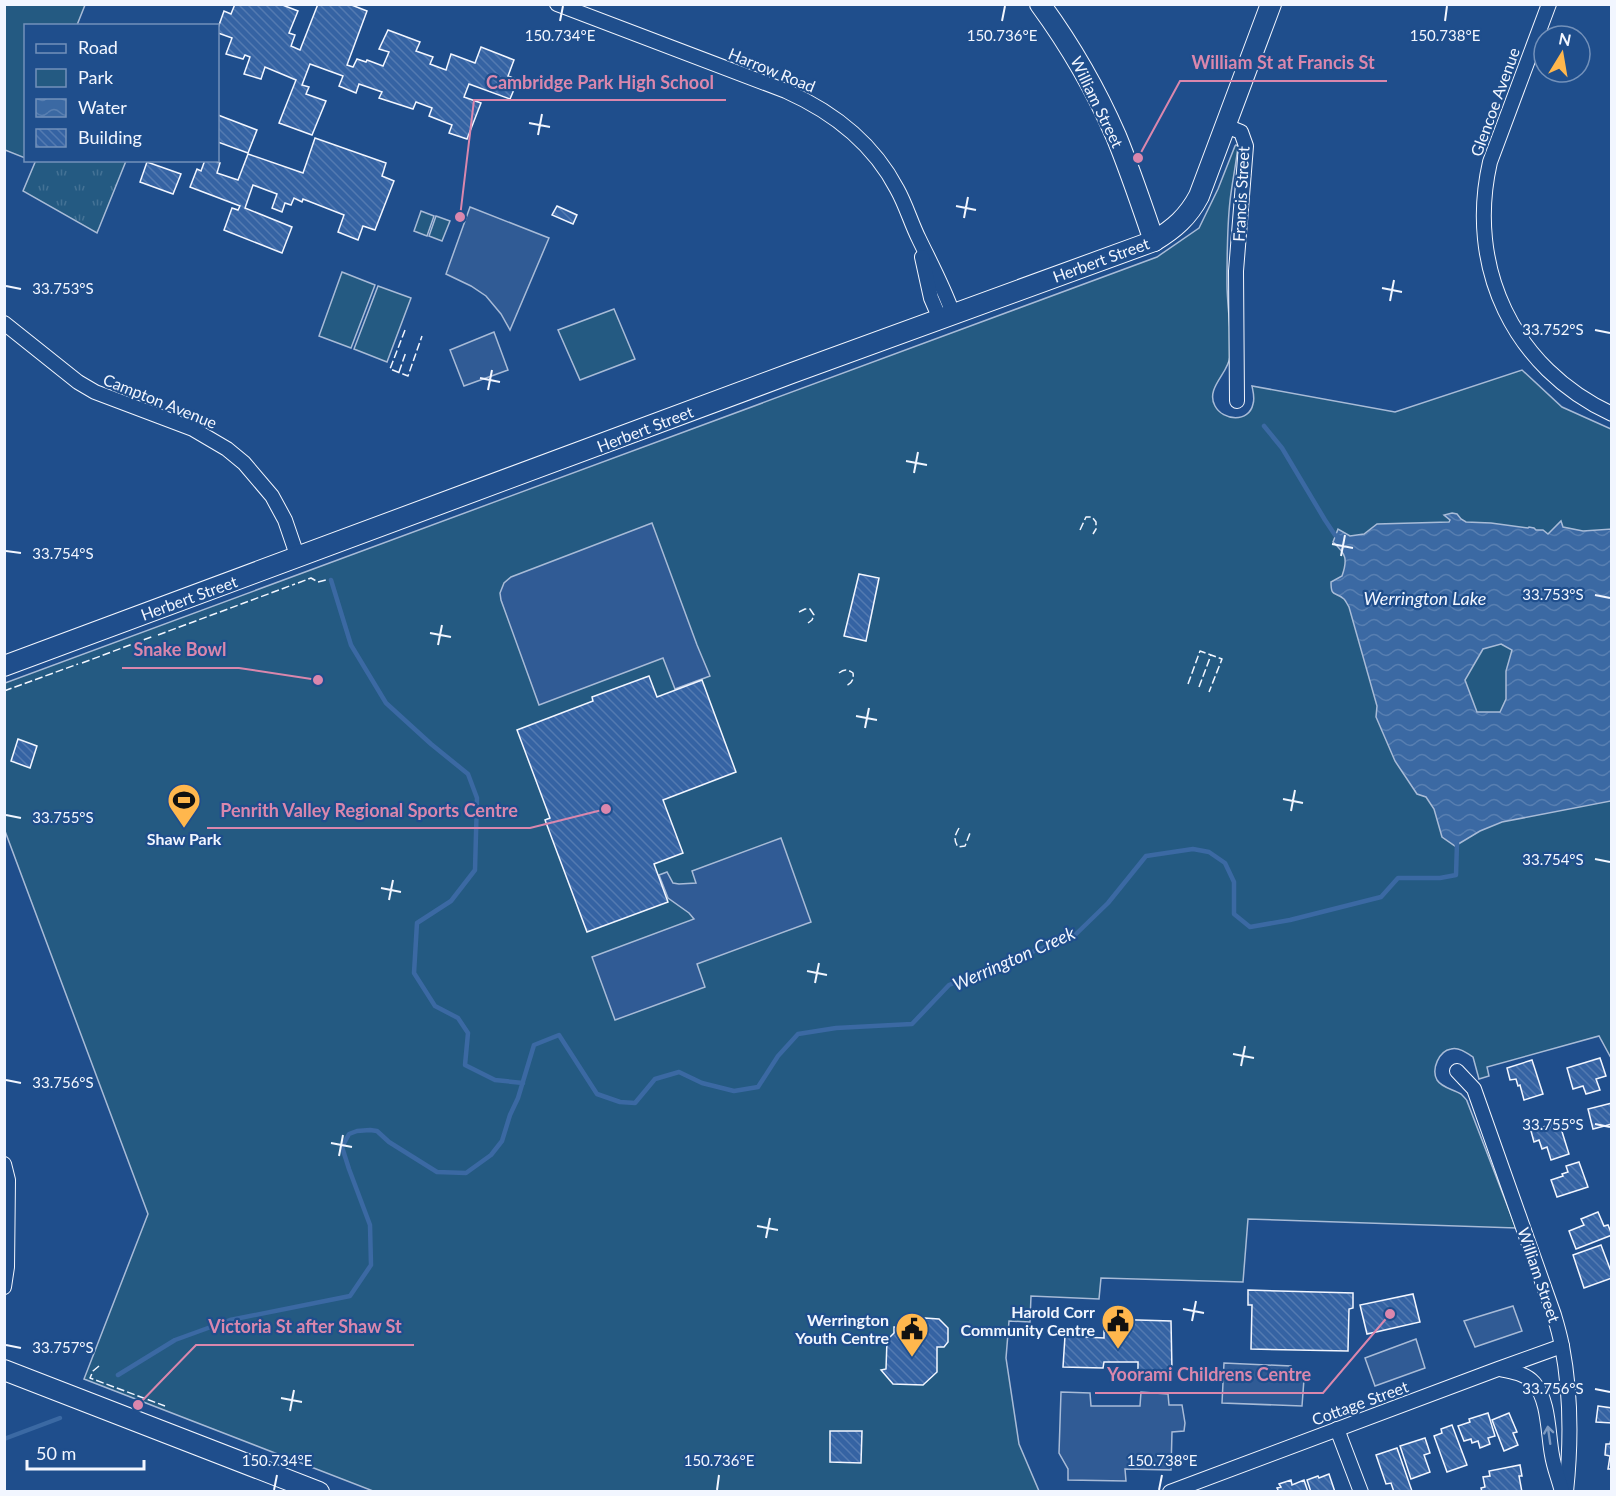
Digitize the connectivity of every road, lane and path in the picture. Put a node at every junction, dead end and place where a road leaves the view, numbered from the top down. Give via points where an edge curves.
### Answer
1 (557, 4) edge
2 (1040, 4) edge
3 (1271, 4) edge
4 (1549, 4) edge
5 (1226, 126) junction
6 (1154, 241) junction
7 (947, 317) junction
8 (4, 323) edge
9 (1237, 401) dead end
10 (1611, 414) edge
11 (298, 558) junction
12 (4, 666) edge
13 (1457, 1071) dead end
14 (4, 1164) edge
15 (4, 1287) edge
16 (1562, 1346) junction
17 (1498, 1369) junction
18 (4, 1370) edge
19 (1337, 1429) junction
20 (319, 1491) edge
21 (1170, 1491) edge
22 (1361, 1491) edge
23 (1564, 1491) edge

1 - 7 street, Harrow Road via 786,91 842,123 884,166 898,190 918,237 931,298
2 - 6 street, William Street via 1098,97
3 - 5 street, Francis Street
4 - 10 street, Glencoe Avenue via 1486,179 1486,251 1508,317 1524,344 1569,390
5 - 6 street, Herbert Street via 1194,206 1177,225
5 - 9 street, Francis Street via 1241,132 1246,146 1236,271
6 - 7 street, Herbert Street
7 - 11 street, Herbert Street
8 - 11 street, Campton Avenue via 87,388 193,429 227,449 272,496
11 - 12 street, Herbert Street
13 - 16 street, William Street via 1474,1089
14 - 15 street via 8,1180
16 - 17 street, Cottage Street
16 - 23 street, William Street via 1569,1457
17 - 19 street, Cottage Street
23 -> 17 street, William Street via 1551,1453 1544,1402 1538,1389 1523,1375
18 - 20 street
19 - 21 street, Cottage Street
19 - 22 street

